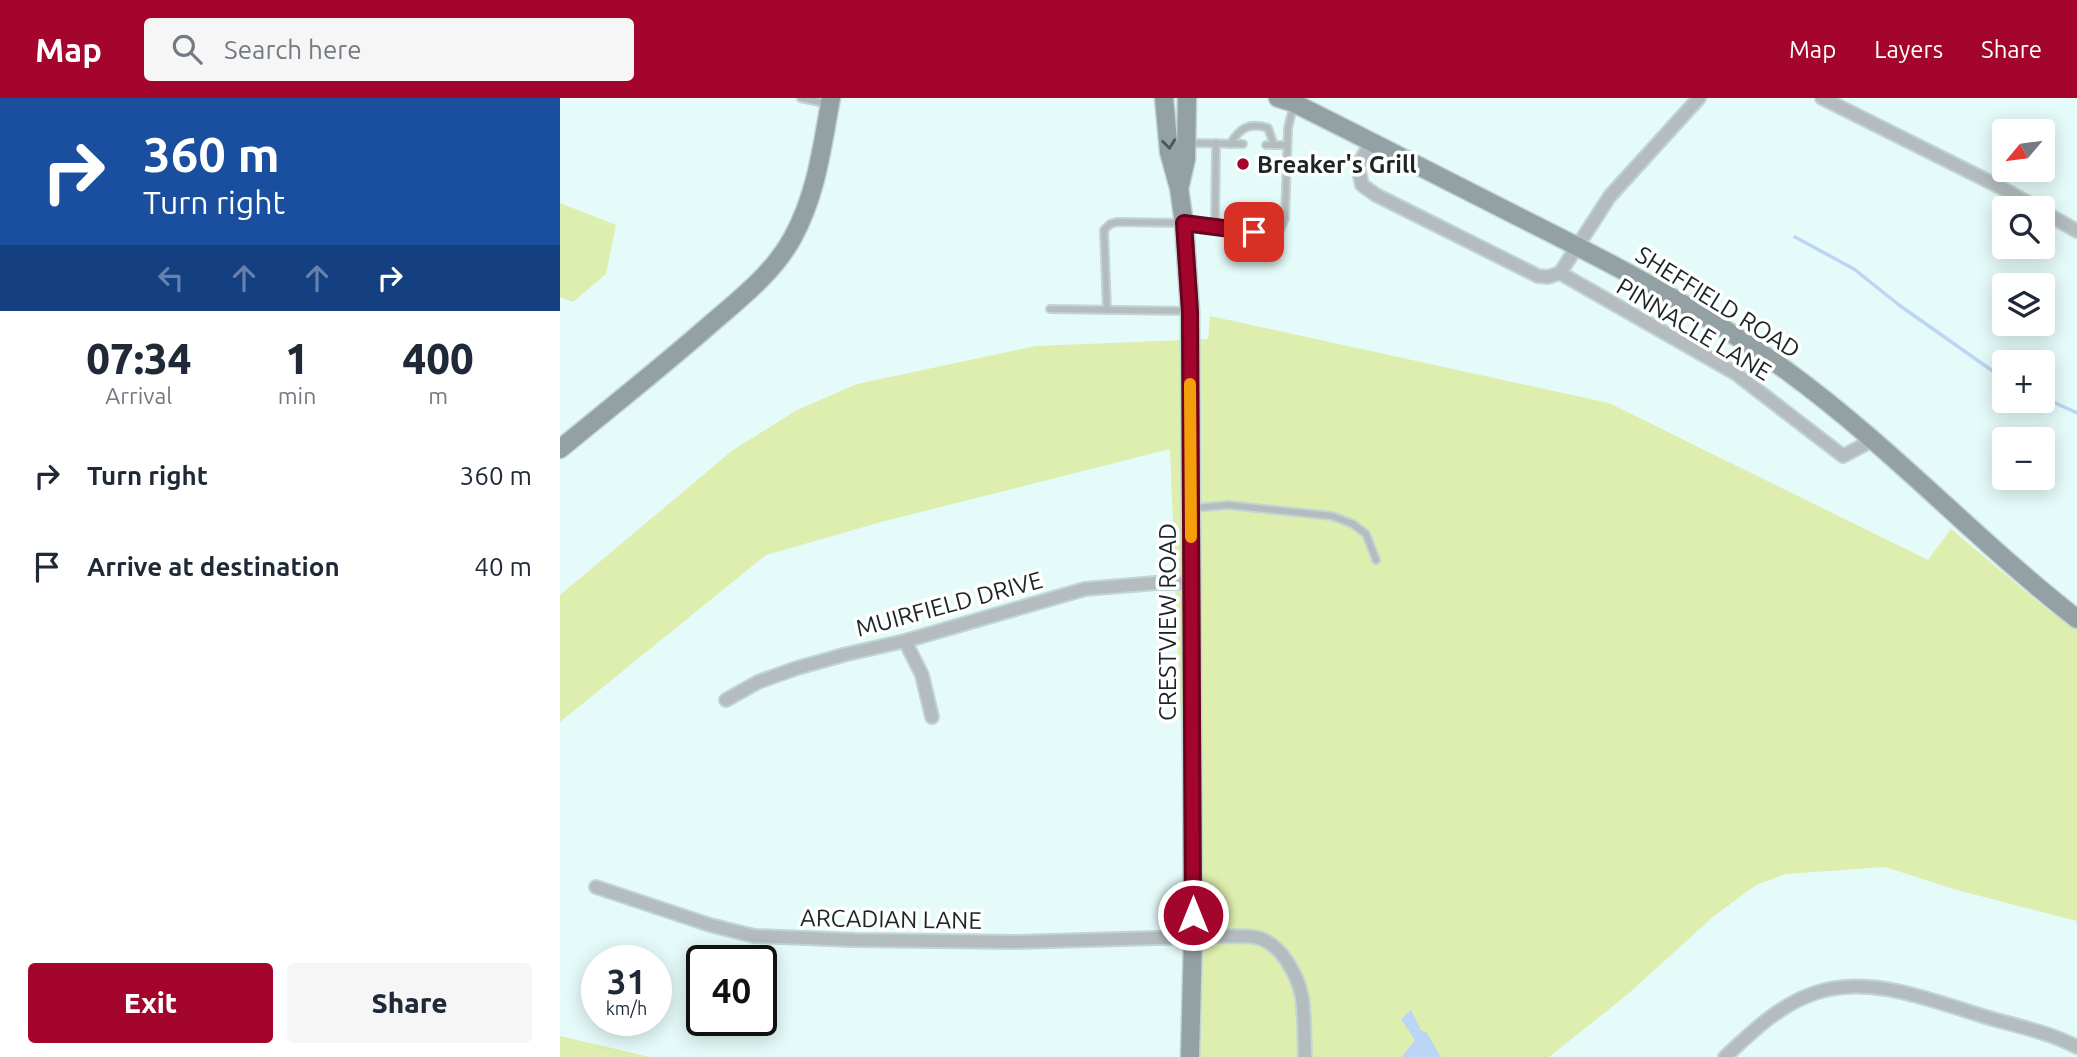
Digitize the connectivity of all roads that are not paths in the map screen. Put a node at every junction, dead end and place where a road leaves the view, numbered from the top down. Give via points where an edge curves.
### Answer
1 (801, 98) edge
2 (1164, 98) edge
3 (1187, 98) edge
4 (1699, 98) edge
5 (1822, 98) edge
6 (1285, 99) edge
7 (830, 101) edge
8 (1371, 142) junction
9 (1187, 143) junction
10 (1216, 143) junction
11 (1230, 144) junction
12 (1243, 144) dead end
13 (1287, 145) junction
14 (1179, 188) junction
15 (2016, 196) edge
16 (2055, 218) edge
17 (1184, 223) junction
18 (1215, 228) junction
19 (2077, 231) edge
20 (1577, 246) junction
21 (1560, 273) junction
22 (1050, 309) dead end
23 (1107, 310) junction
24 (1190, 312) junction
25 (1872, 440) junction
26 (560, 449) edge
27 (1191, 508) junction
28 (1376, 560) dead end
29 (1191, 583) junction
30 (2077, 619) edge
31 (905, 641) junction
32 (726, 700) dead end
33 (932, 718) dead end
34 (596, 887) dead end
35 (1193, 938) junction
36 (2077, 1047) edge
37 (1190, 1057) edge
38 (1305, 1057) edge
39 (1724, 1057) edge

1 - 7 lane
2 -> 14 street, CRESTVIEW ROAD via 1169,152
3 - 9 street, CRESTVIEW ROAD
4 - 20 street via 1610,196
5 - 15 street
6 - 8 street, SHEFFIELD ROAD
6 - 13 lane
7 - 26 street via 812,197 777,261 696,337
8 - 20 street, SHEFFIELD ROAD
8 - 21 street, PINNACLE LANE via 1358,166 1362,185 1376,195 1538,276
9 - 10 lane
9 - 14 street, CRESTVIEW ROAD
10 - 11 lane
10 - 18 lane
11 - 12 lane
11 - 13 lane via 1240,129 1260,125 1268,128 1270,145
13 - 18 lane via 1285,218 1279,233
14 - 17 street, CRESTVIEW ROAD
16 - 19 street
17 - 18 lane
17 - 23 lane via 1117,222 1104,230
17 - 24 street, CRESTVIEW ROAD
20 - 21 street
20 - 25 street, SHEFFIELD ROAD via 1745,342
21 - 25 street, PINNACLE LANE via 1735,373 1843,456
22 - 23 lane
23 - 24 lane
24 - 27 street, CRESTVIEW ROAD
25 - 30 street, SHEFFIELD ROAD
27 - 28 lane via 1228,505 1332,516 1366,534
27 - 29 street, CRESTVIEW ROAD
29 - 31 street, MUIRFIELD DRIVE via 1085,589
29 - 35 street, CRESTVIEW ROAD
31 - 32 street, MUIRFIELD DRIVE via 797,668
31 - 33 street via 922,675
34 - 35 street, ARCADIAN LANE via 754,936 1016,942
35 - 37 street, CRESTVIEW ROAD
35 - 38 street, ARCADIAN LANE via 1259,938 1276,948 1302,997
36 - 39 street via 1908,994 1843,987 1794,1002

